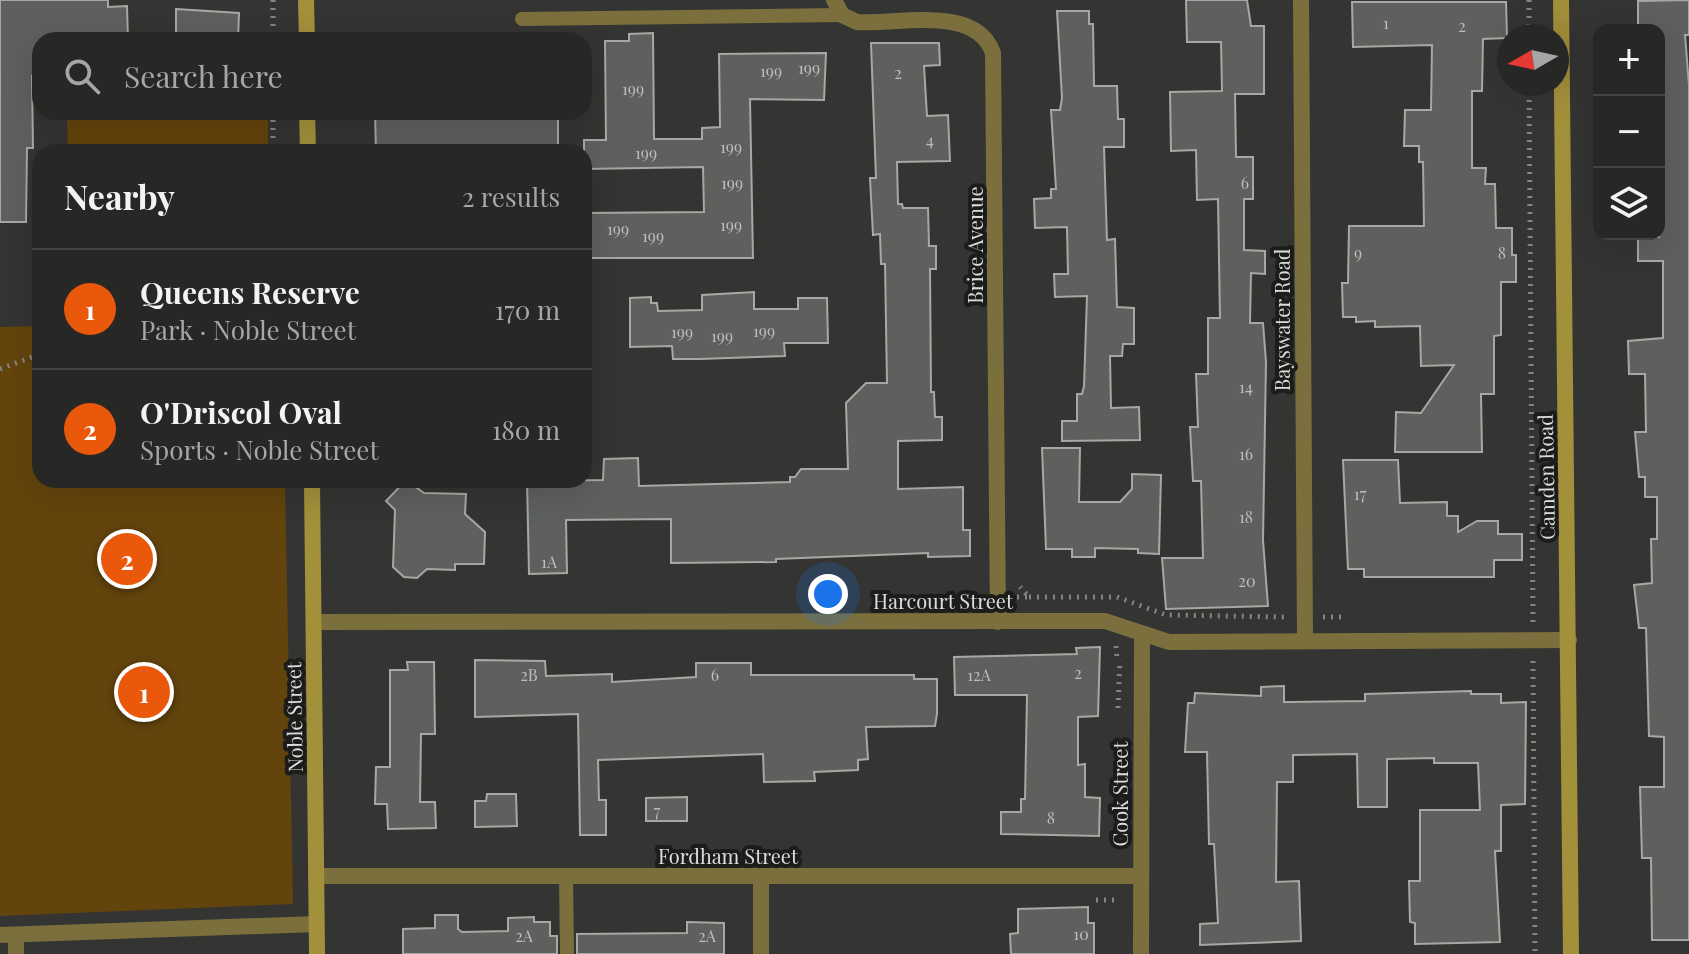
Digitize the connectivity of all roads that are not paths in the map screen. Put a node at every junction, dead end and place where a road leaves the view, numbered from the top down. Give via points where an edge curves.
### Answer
1 (306, 0) edge
2 (834, 0) edge
3 (1301, 0) edge
4 (1561, 0) edge
5 (842, 15) junction
6 (522, 19) dead end
7 (307, 32) edge
8 (307, 120) edge
9 (308, 144) edge
10 (312, 488) edge
11 (314, 622) junction
12 (998, 622) junction
13 (1142, 634) junction
14 (1305, 640) junction
15 (1569, 640) junction
16 (316, 876) junction
17 (566, 876) junction
18 (1140, 876) junction
19 (761, 877) junction
20 (316, 924) junction
21 (8, 935) edge
22 (16, 954) edge
23 (317, 954) edge
24 (567, 954) edge
25 (761, 954) edge
26 (1141, 954) edge
27 (1571, 954) edge

1 - 7 street
2 - 5 street
3 - 14 street, Bayswater Road
4 - 15 street, Camden Road
5 - 6 lane
5 - 12 street, Brice Avenue via 863,22 967,26 986,38 993,53
8 - 9 street
10 - 11 street, Noble Street
11 - 12 street, Harcourt Street
11 - 16 street, Noble Street
12 - 13 street, Harcourt Street via 1105,621
13 - 14 street, Harcourt Street via 1169,642
13 - 18 street, Cook Street
14 - 15 street, Harcourt Street
15 - 27 street, Camden Road
16 - 17 street, Fordham Street
16 - 20 street, Noble Street
17 - 19 street, Fordham Street
17 - 24 lane
18 - 19 street, Fordham Street
18 - 26 street, Cook Street
19 - 25 street
20 - 21 street
20 - 23 street, Noble Street
21 - 22 street

